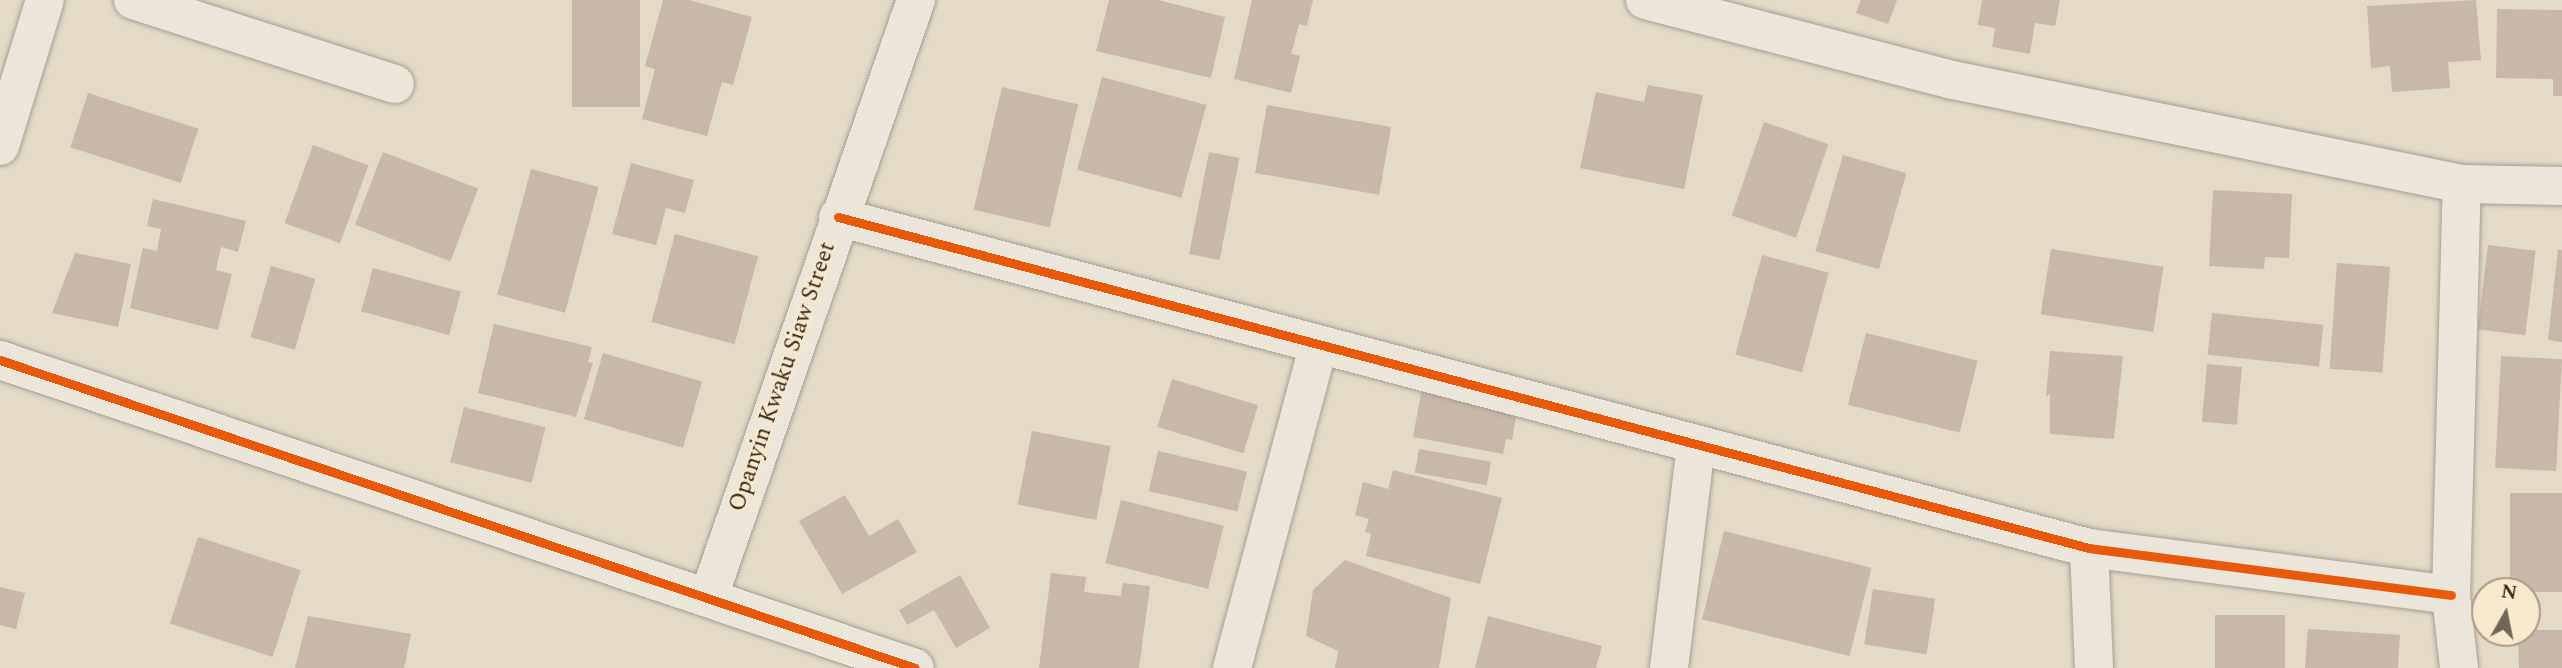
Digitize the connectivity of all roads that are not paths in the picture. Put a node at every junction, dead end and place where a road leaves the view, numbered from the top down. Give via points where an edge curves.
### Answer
1 (45, 0) edge
2 (133, 0) edge
3 (916, 0) edge
4 (1645, 0) edge
5 (395, 84) dead end
6 (0, 146) edge
7 (2462, 184) junction
8 (2562, 186) edge
9 (838, 217) junction
10 (1320, 344) junction
11 (0, 360) edge
12 (1696, 445) junction
13 (2089, 548) junction
14 (2451, 595) junction
15 (709, 596) junction
16 (825, 653) edge
17 (915, 668) edge
18 (1232, 668) edge
19 (1669, 668) edge
20 (2094, 668) edge
21 (2459, 668) edge

1 - 6 street
2 - 5 street
3 - 9 street, Opanyin Kwaku Siaw Street
4 - 7 street via 1953,80
7 - 8 street
7 - 14 street
9 - 10 street
9 - 15 street, Opanyin Kwaku Siaw Street
10 - 12 street
10 - 18 street
11 - 15 street
12 - 13 street
12 - 19 street
13 - 14 street
13 - 20 street
14 - 21 street
15 - 16 street
16 - 17 street

